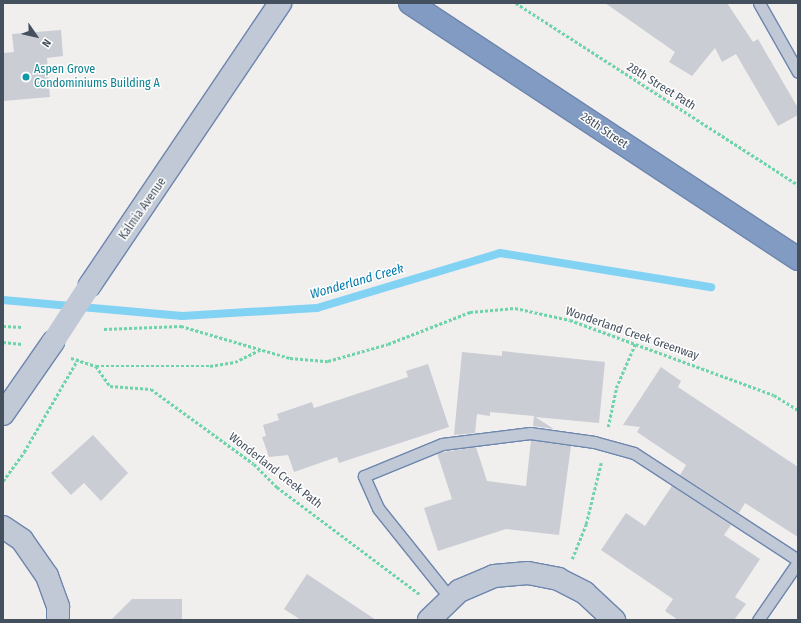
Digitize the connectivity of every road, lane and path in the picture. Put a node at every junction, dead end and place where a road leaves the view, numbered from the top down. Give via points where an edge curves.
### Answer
1 (280, 3) edge
2 (410, 3) edge
3 (516, 3) edge
4 (758, 3) edge
5 (798, 72) edge
6 (798, 185) edge
7 (798, 259) edge
8 (3, 326) edge
9 (23, 326) dead end
10 (104, 328) dead end
11 (3, 342) edge
12 (20, 343) dead end
13 (261, 350) junction
14 (96, 366) junction
15 (798, 410) edge
16 (3, 414) edge
17 (3, 481) edge
18 (3, 527) edge
19 (798, 561) edge
20 (438, 610) edge
21 (608, 613) edge
22 (58, 620) edge
23 (758, 620) edge

1 - 16 street, Kalmia Avenue, bridge
2 - 7 highway, 28th Street
3 - 6 path, 28th Street Path
4 - 5 lane
8 - 9 path
10 - 13 path, Wonderland Creek Greenway via 181,326
11 - 12 path
13 - 14 path via 235,362 210,366
13 - 15 path, Wonderland Creek Greenway via 290,358 328,361 388,344 470,312 515,308 570,320 774,395
14 - 17 path via 78,359 24,452
14 - 20 path, Wonderland Creek Path via 110,386 150,389 414,588
18 - 22 street via 22,540 47,576 58,607
19 - 20 lane via 634,453 594,442 530,433 442,444 364,476 378,508
19 - 23 lane
20 - 21 street via 494,576 528,573 558,579

